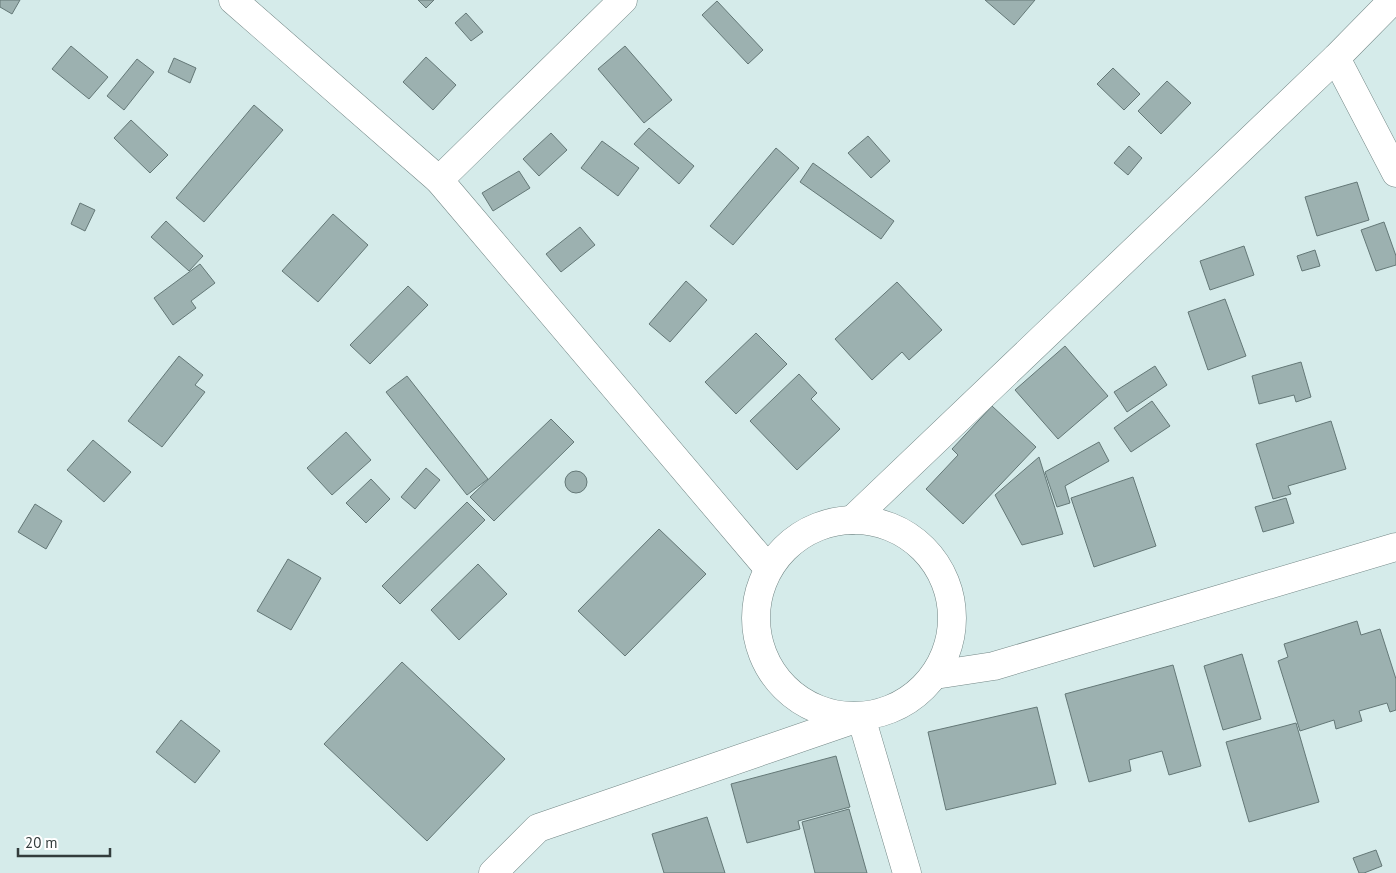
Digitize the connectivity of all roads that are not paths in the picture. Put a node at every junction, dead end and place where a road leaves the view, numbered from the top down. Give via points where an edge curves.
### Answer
1 (233, 0) edge
2 (623, 0) edge
3 (1394, 0) edge
4 (1336, 58) junction
5 (1396, 173) edge
6 (439, 180) junction
7 (852, 520) junction
8 (1396, 547) edge
9 (768, 568) junction
10 (936, 675) junction
11 (861, 717) junction
12 (492, 873) edge
13 (907, 873) edge

1 - 6 street
2 - 6 street
3 - 4 street
4 - 5 street
4 - 7 street
6 - 9 street
7 - 9 street via 819,526 790,542
7 - 10 street via 882,524 911,537 934,558 948,586 953,616 949,647
8 - 10 street via 994,666
9 - 11 street via 757,597 755,627 762,656 778,682 802,702 830,714
10 - 11 street via 902,704
11 - 12 street via 538,828
11 - 13 street

